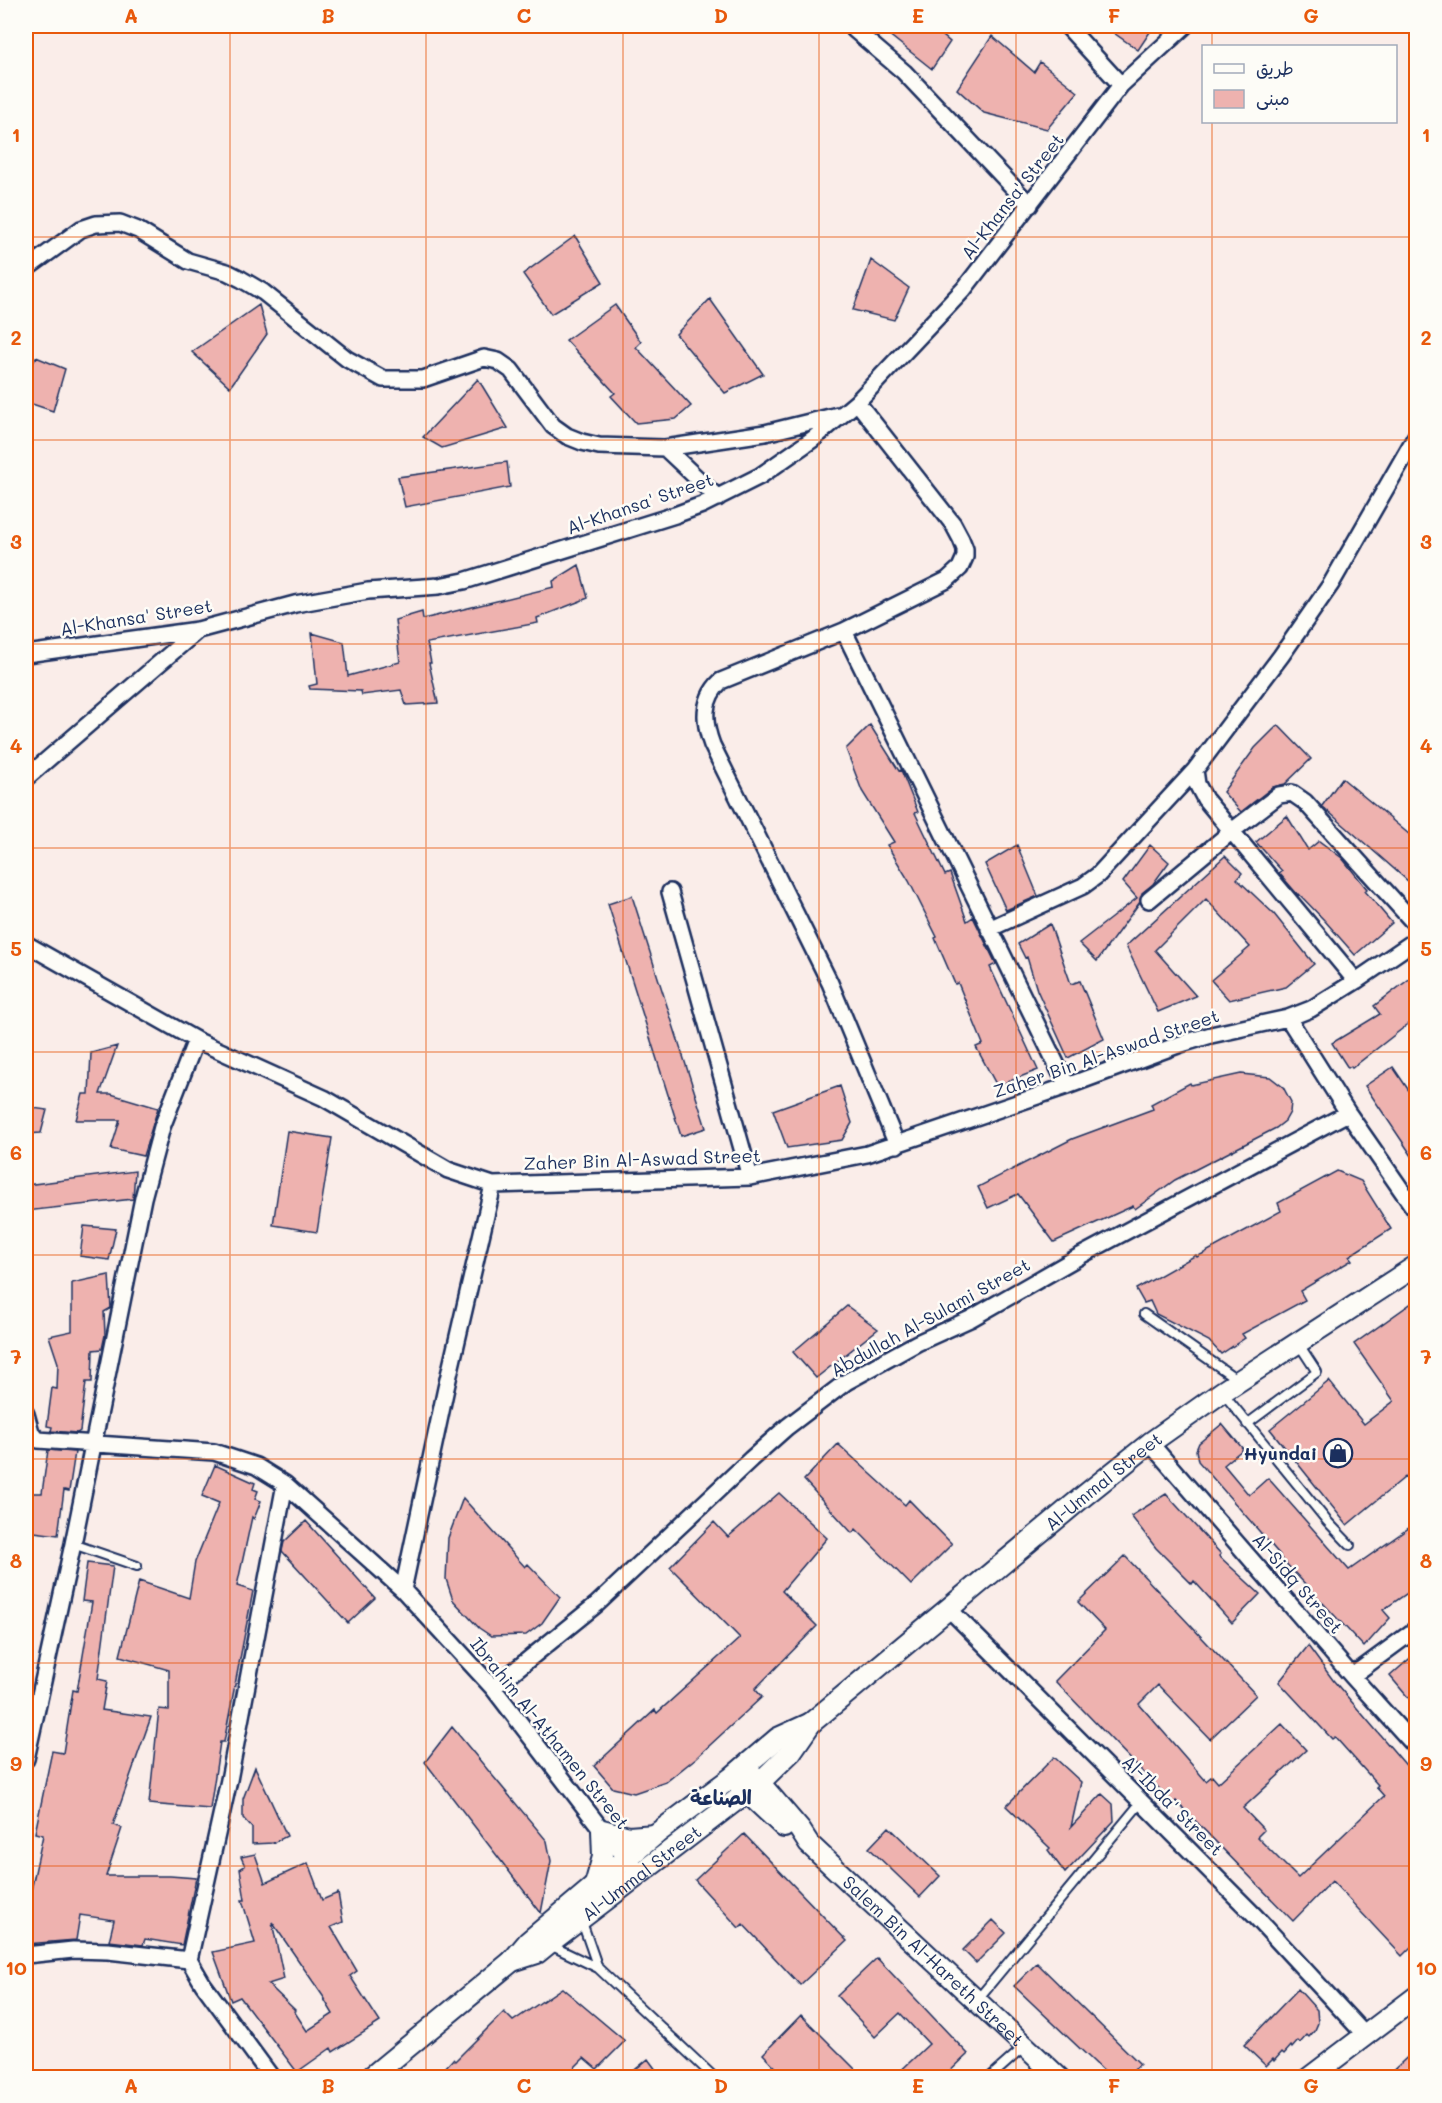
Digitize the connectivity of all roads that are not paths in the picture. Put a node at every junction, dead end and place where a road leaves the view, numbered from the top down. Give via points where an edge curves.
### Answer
1 (850, 26) edge
2 (1067, 26) edge
3 (1185, 26) edge
4 (1121, 85) junction
5 (1030, 205) junction
6 (26, 269) edge
7 (857, 402) junction
8 (843, 413) junction
9 (1416, 436) edge
10 (665, 448) junction
11 (718, 498) junction
12 (198, 630) junction
13 (844, 631) junction
14 (26, 654) edge
15 (1195, 770) junction
16 (26, 778) edge
17 (1232, 831) junction
18 (670, 892) dead end
19 (1149, 900) dead end
20 (1416, 925) edge
21 (990, 929) junction
22 (1416, 940) edge
23 (27, 950) edge
24 (1356, 981) junction
25 (1288, 1018) junction
26 (196, 1040) junction
27 (1067, 1086) junction
28 (1348, 1113) junction
29 (897, 1145) junction
30 (750, 1177) junction
31 (493, 1185) junction
32 (1416, 1211) edge
33 (1416, 1266) edge
34 (1144, 1314) dead end
35 (1297, 1343) junction
36 (1240, 1380) junction
37 (1222, 1392) junction
38 (26, 1414) edge
39 (1247, 1424) junction
40 (94, 1442) junction
41 (1150, 1443) junction
42 (285, 1484) junction
43 (73, 1544) junction
44 (1350, 1545) dead end
45 (137, 1566) dead end
46 (403, 1590) junction
47 (948, 1608) junction
48 (1416, 1629) edge
49 (1352, 1676) junction
50 (493, 1688) junction
51 (31, 1715) edge
52 (811, 1723) junction
53 (1416, 1747) edge
54 (26, 1759) edge
55 (738, 1771) junction
56 (753, 1787) junction
57 (1142, 1801) junction
58 (602, 1830) junction
59 (656, 1834) junction
60 (626, 1858) junction
61 (640, 1874) junction
62 (595, 1885) junction
63 (581, 1919) junction
64 (548, 1944) junction
65 (26, 1955) edge
66 (189, 1960) junction
67 (512, 1961) junction
68 (598, 1968) junction
69 (1416, 1997) edge
70 (977, 2000) junction
71 (1365, 2035) junction
72 (1025, 2046) junction
73 (272, 2078) edge
74 (370, 2078) edge
75 (715, 2078) edge
76 (989, 2078) edge
77 (1059, 2078) edge
78 (1309, 2078) edge

1 - 5 street via 904,72
2 - 4 street
3 - 4 street, Al-Khansa' Street
4 - 5 street, Al-Khansa' Street
5 - 7 street, Al-Khansa' Street via 964,289
6 - 10 street via 81,229 120,223 188,261 227,272 264,292 347,359 383,379 423,379 484,358 498,361 511,370 553,426 567,436 599,446
7 - 8 street, Al-Khansa' Street
7 - 13 street via 953,524 965,557 947,580
8 - 10 street via 765,433
8 - 11 street, Al-Khansa' Street via 785,460
9 - 15 street via 1331,584
10 - 11 street
11 - 12 street, Al-Khansa' Street via 464,581 368,591 295,604
12 - 14 street, Al-Khansa' Street
12 - 16 street
13 - 21 street
13 - 29 street via 721,681 707,701 705,722 712,745 830,983
15 - 17 street via 1205,799
15 - 21 street via 1098,875 1083,886
17 - 19 street
17 - 20 street via 1279,795 1298,796
17 - 24 street
18 - 30 street
21 - 27 street
22 - 24 street, Zaher Bin Al-Aswad Street
23 - 26 street, Zaher Bin Al-Aswad Street
24 - 25 street, Zaher Bin Al-Aswad Street
25 - 27 street, Zaher Bin Al-Aswad Street via 1211,1035
25 - 28 street
26 - 31 street, Zaher Bin Al-Aswad Street via 324,1098 448,1170
26 - 40 street via 162,1127 142,1198
27 - 29 street, Zaher Bin Al-Aswad Street
28 - 32 street
28 - 50 street, Abdullah Al-Sulami Street via 846,1383 751,1459 597,1604
29 - 30 street, Zaher Bin Al-Aswad Street via 847,1159
30 - 31 street, Zaher Bin Al-Aswad Street
31 - 46 street
33 - 35 street, Al-Ummal Street
34 - 36 lane
35 - 36 street, Al-Ummal Street
35 - 39 lane via 1317,1372
36 - 37 street, Al-Ummal Street
37 - 39 lane
37 - 41 street, Al-Ummal Street
38 - 40 street, Ibrahim Al-Athamen Street via 38,1440
39 - 44 lane
40 - 42 street, Ibrahim Al-Athamen Street via 214,1452 256,1466
40 - 43 street
41 - 47 street, Al-Ummal Street
41 - 49 street, Al-Sidq Street
42 - 46 street, Ibrahim Al-Athamen Street
42 - 66 street via 229,1780
43 - 45 lane
43 - 51 street
46 - 50 street, Ibrahim Al-Athamen Street
47 - 52 street, Al-Ummal Street
47 - 57 street, Al-Ibda' Street
48 - 49 street
49 - 53 street, Al-Sidq Street
50 - 58 street, Ibrahim Al-Athamen Street
51 - 54 street
52 - 55 street, Al-Ummal Street via 778,1738
52 - 56 street, Al-Ummal Street via 791,1752
55 - 56 street, Salem Bin Al-Hareth Street
55 - 59 street, Al-Ummal Street
56 - 61 street, Al-Ummal Street
56 - 70 street, Salem Bin Al-Hareth Street via 794,1836 809,1844
57 - 70 lane
57 - 71 street, Al-Ibda' Street
58 - 59 street via 628,1837
58 - 60 street, Ibrahim Al-Athamen Street
58 - 62 street via 603,1857
59 - 60 street, Al-Ummal Street
60 - 61 street, Ibrahim Al-Athamen Street
60 - 62 street, Al-Ummal Street
61 - 63 street, Al-Ummal Street
62 - 67 street, Al-Ummal Street via 528,1942
63 - 64 street, Al-Ummal Street
63 - 68 lane
64 - 67 street, Al-Ummal Street via 537,1953
64 - 68 lane
65 - 66 street via 108,1951
66 - 73 street
67 - 74 street, Al-Ummal Street
68 - 75 lane
69 - 71 street
70 - 72 street, Salem Bin Al-Hareth Street
71 - 78 street
72 - 76 lane
72 - 77 street, Salem Bin Al-Hareth Street

